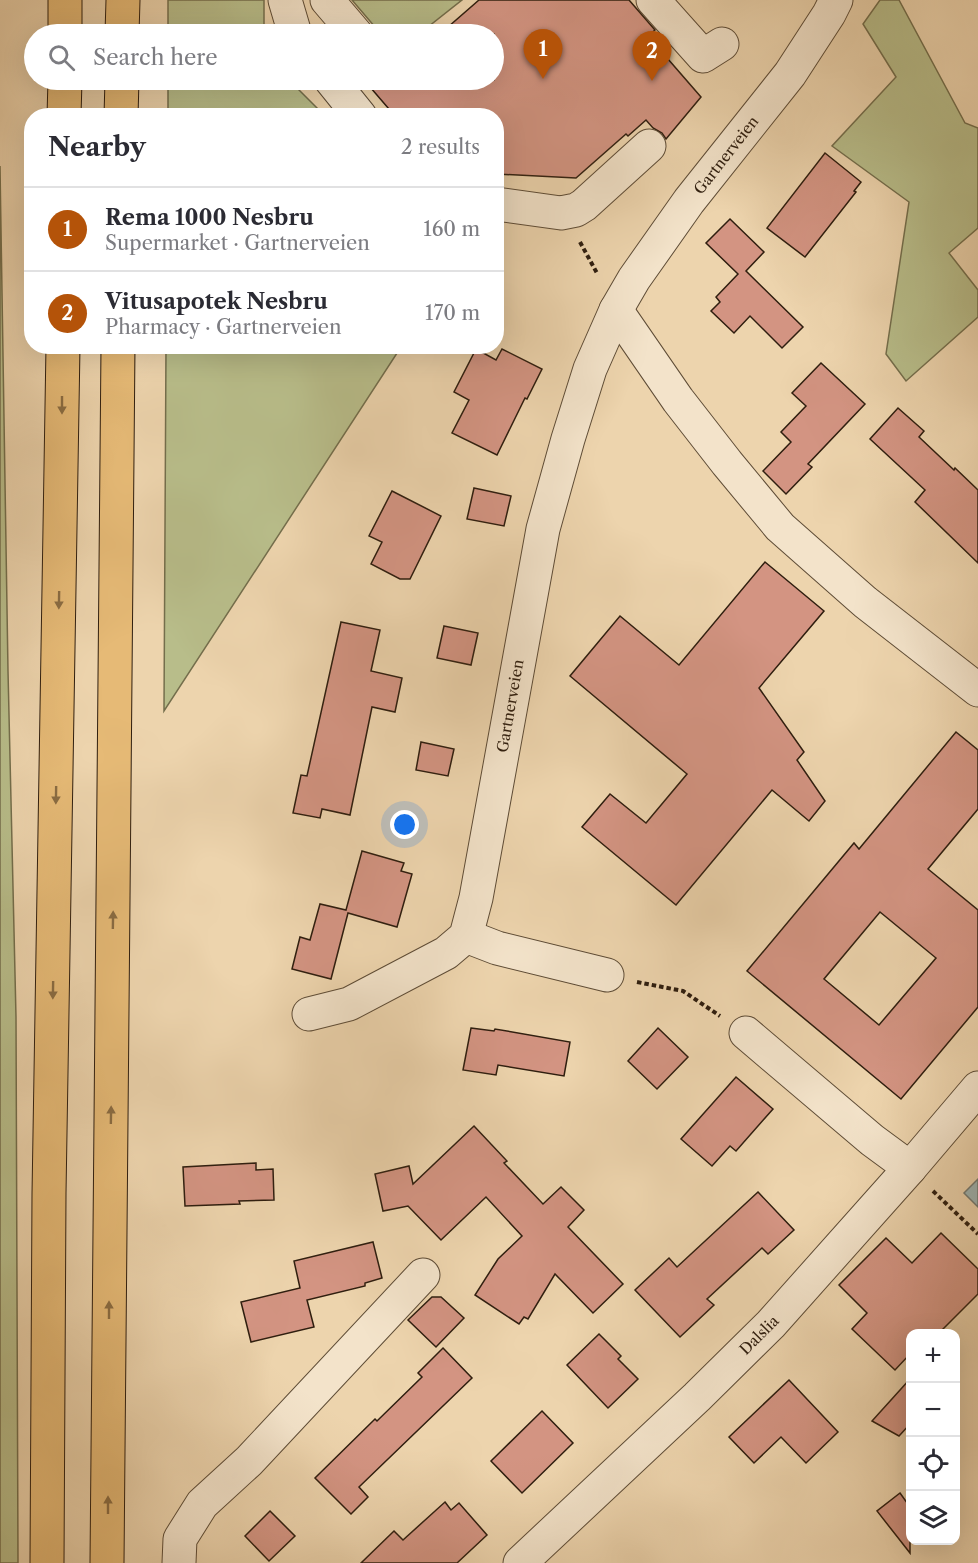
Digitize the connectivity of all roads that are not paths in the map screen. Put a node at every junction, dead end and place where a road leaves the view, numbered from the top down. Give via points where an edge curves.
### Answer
1 (65, 0) edge
2 (123, 0) edge
3 (285, 0) edge
4 (327, 0) edge
5 (653, 0) edge
6 (836, 0) edge
7 (65, 24) edge
8 (122, 24) edge
9 (292, 24) edge
10 (347, 24) edge
11 (722, 44) dead end
12 (65, 90) edge
13 (122, 90) edge
14 (339, 90) edge
15 (64, 108) edge
16 (121, 108) edge
17 (354, 108) edge
18 (649, 146) dead end
19 (504, 205) edge
20 (616, 310) junction
21 (63, 354) edge
22 (118, 354) edge
23 (978, 690) edge
24 (466, 936) junction
25 (607, 975) road end
26 (309, 1014) dead end
27 (746, 1033) road end
28 (978, 1088) edge
29 (910, 1168) junction
30 (423, 1275) dead end
31 (47, 1563) edge
32 (107, 1563) edge
33 (179, 1563) edge
34 (520, 1563) edge

1 - 7 highway
2 - 8 highway
3 - 9 street
4 - 10 street
5 - 11 street via 703,56
6 - 20 street, Gartnerveien via 790,74 689,201
12 - 15 highway
13 - 16 highway
14 - 17 street
18 - 19 street via 576,210
20 - 23 street via 678,400 780,527 865,602
20 - 24 street, Gartnerveien via 590,369 543,529
21 -> 31 highway
32 -> 22 highway
24 - 25 street via 497,948
24 - 26 street via 446,953 350,1004
27 - 29 street
28 - 29 street, Dalslia
29 - 34 street, Dalslia via 771,1324
30 - 33 street via 249,1461 202,1504 180,1539

